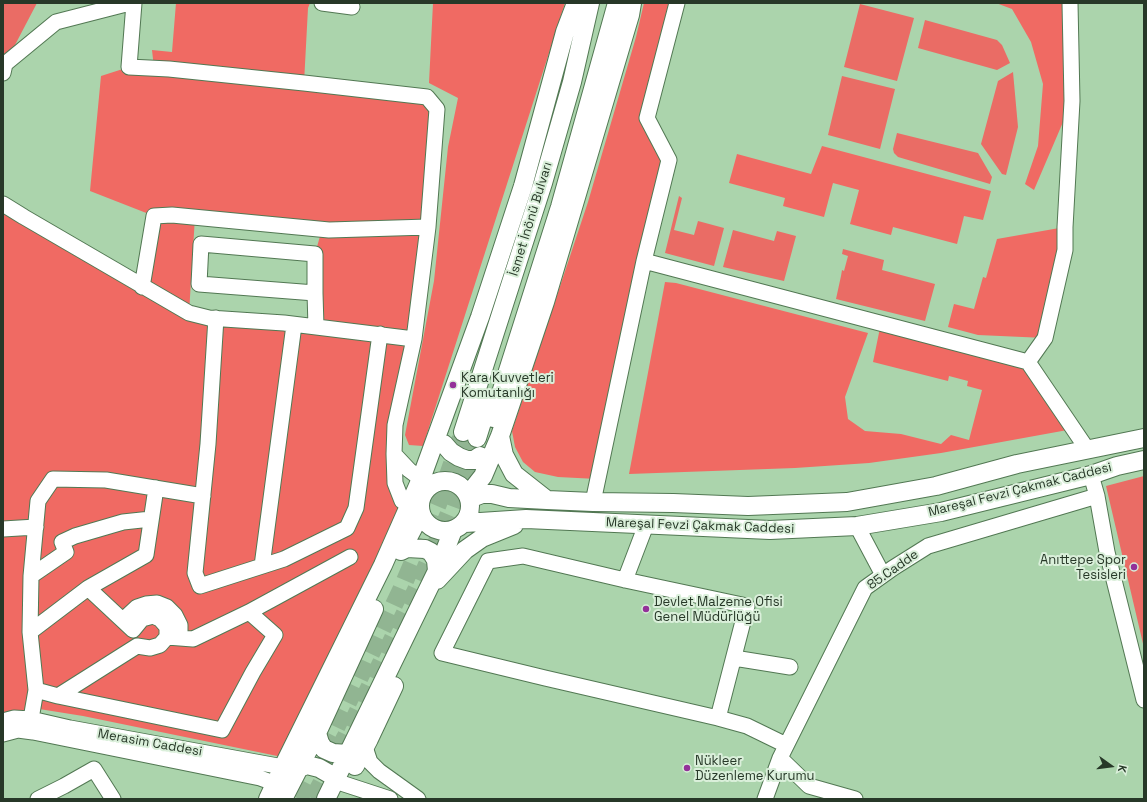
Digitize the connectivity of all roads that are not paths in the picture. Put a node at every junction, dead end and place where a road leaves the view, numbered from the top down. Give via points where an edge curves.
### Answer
1 (130, 3) edge
2 (134, 3) edge
3 (322, 3) edge
4 (576, 3) edge
5 (586, 3) edge
6 (590, 3) edge
7 (617, 3) edge
8 (632, 3) edge
9 (677, 3) edge
10 (1070, 3) edge
11 (352, 7) dead end
12 (3, 73) edge
13 (589, 102) junction
14 (3, 204) edge
15 (428, 227) junction
16 (644, 261) junction
17 (142, 287) junction
18 (316, 294) junction
19 (216, 318) junction
20 (294, 324) junction
21 (316, 327) junction
22 (380, 334) junction
23 (414, 339) junction
24 (1028, 362) junction
25 (500, 436) junction
26 (1144, 438) edge
27 (444, 444) junction
28 (1087, 449) junction
29 (394, 454) junction
30 (480, 456) junction
31 (1144, 460) edge
32 (1091, 475) junction
33 (427, 484) junction
34 (156, 488) junction
35 (467, 494) junction
36 (203, 496) junction
37 (1096, 496) junction
38 (547, 500) junction
39 (593, 502) junction
40 (417, 509) junction
41 (151, 519) junction
42 (526, 520) junction
43 (646, 525) junction
44 (459, 526) junction
45 (857, 526) junction
46 (36, 527) junction
47 (3, 529) edge
48 (401, 551) junction
49 (350, 557) dead end
50 (262, 566) junction
51 (437, 570) junction
52 (883, 575) junction
53 (31, 576) junction
54 (625, 580) junction
55 (88, 588) junction
56 (428, 589) junction
57 (249, 612) junction
58 (128, 625) junction
59 (30, 632) junction
60 (174, 637) junction
61 (137, 646) junction
62 (1138, 653) edge
63 (734, 658) junction
64 (790, 667) dead end
65 (36, 690) junction
66 (58, 696) junction
67 (1144, 700) edge
68 (718, 718) junction
69 (31, 719) junction
70 (4, 724) edge
71 (317, 733) junction
72 (365, 747) junction
73 (783, 751) junction
74 (348, 754) junction
75 (291, 767) junction
76 (340, 788) edge
77 (286, 792) edge
78 (66, 793) edge
79 (38, 799) edge
80 (113, 799) edge
81 (268, 799) edge
82 (326, 799) edge
83 (390, 799) edge
84 (418, 799) edge
85 (765, 799) edge
86 (855, 799) edge

1 - 12 street via 56,22 5,64
2 - 15 street via 129,67 427,97 438,109
3 - 11 street
4 - 33 main road via 565,32 520,193 464,364 437,434
5 - 27 main road via 498,287
6 - 13 main road, İsmet İnönü Bulvarı via 572,82 470,435
7 - 13 main road
8 - 25 main road via 545,302
9 - 16 street via 647,118 669,160
10 - 24 street via 1072,101 1065,250 1045,338
13 - 30 main road via 560,207
14 - 17 street
15 - 17 street via 329,230 172,215 154,216
15 - 23 street
16 - 24 street
16 - 39 street
17 - 19 street via 189,313
18 - 18 street via 315,254 201,244 199,284
18 - 21 street
19 - 20 street
19 - 36 street
20 - 21 street
20 - 50 street
21 - 22 street
22 - 23 street
22 - 50 street via 356,508 347,528 284,559
23 - 29 street via 395,425
24 - 28 street
25 - 35 main road via 483,476
25 - 38 main road via 504,455 514,474
26 - 28 main road, Mareşal Fevzi Çakmak Caddesi
27 - 30 main road via 451,452 467,460 474,460
27 - 33 main road
28 - 32 main road
28 - 39 main road, Mareşal Fevzi Çakmak Caddesi via 936,486 847,502 748,506
29 - 33 street
29 - 40 street via 395,482 402,501
30 - 35 main road
31 - 32 main road, Mareşal Fevzi Çakmak Caddesi
32 - 37 street
32 - 45 main road, Mareşal Fevzi Çakmak Caddesi via 941,512
33 - 35 main road via 452,482 459,485
33 - 40 main road
34 - 36 street
34 - 41 street
34 - 46 street via 106,480 53,479 38,501
35 - 38 main road, Mareşal Fevzi Çakmak Caddesi
35 - 44 main road via 470,512
36 - 50 street via 195,573 200,586
37 - 52 street, 85.Cadde via 928,546
37 - 62 street via 1107,552
38 - 39 main road, Mareşal Fevzi Çakmak Caddesi
40 - 44 main road via 430,526 437,530 445,531
40 - 48 main road
40 - 75 main road via 383,565
41 - 53 street via 123,522 62,542 66,552
41 - 55 street via 146,554
42 - 43 main road, Mareşal Fevzi Çakmak Caddesi
42 - 44 main road, Mareşal Fevzi Çakmak Caddesi
42 - 56 main road via 482,538 465,550
43 - 45 main road, Mareşal Fevzi Çakmak Caddesi via 770,530
43 - 54 street
44 - 51 main road
45 - 52 street
46 - 47 street
46 - 53 street
48 - 51 main road via 407,548 425,548 436,560
48 - 71 main road
49 - 57 street
51 - 56 main road
52 - 73 street, 85.Cadde via 865,588
53 - 59 street
54 - 63 street via 747,606
54 - 68 street via 523,556 488,561 442,653
55 - 58 street
55 - 59 street
56 - 72 main road via 427,613 418,638
56 - 74 main road
57 - 60 street via 193,639
57 - 66 street via 275,635 222,730
58 - 60 street via 153,616 160,619
58 - 61 street
59 - 65 street
60 - 61 street via 150,648
61 - 66 street
62 - 67 street
63 - 64 street
63 - 68 street
65 - 66 street
65 - 69 street
68 - 73 street via 747,726
69 - 70 street, Merasim Caddesi via 21,718
69 - 75 street, Merasim Caddesi via 77,730
70 - 77 street, Merasim Caddesi via 18,730 260,778
71 - 74 main road via 324,748 333,753
71 - 75 main road
72 - 76 main road
72 - 84 street via 370,762 379,771
73 - 85 street, 85.Cadde
73 - 86 street via 809,786
74 - 76 main road
75 - 76 main road via 307,765 320,768 333,776
75 - 77 main road
76 - 82 main road
76 - 83 street
77 - 81 main road
78 - 79 street
78 - 80 street via 94,769

